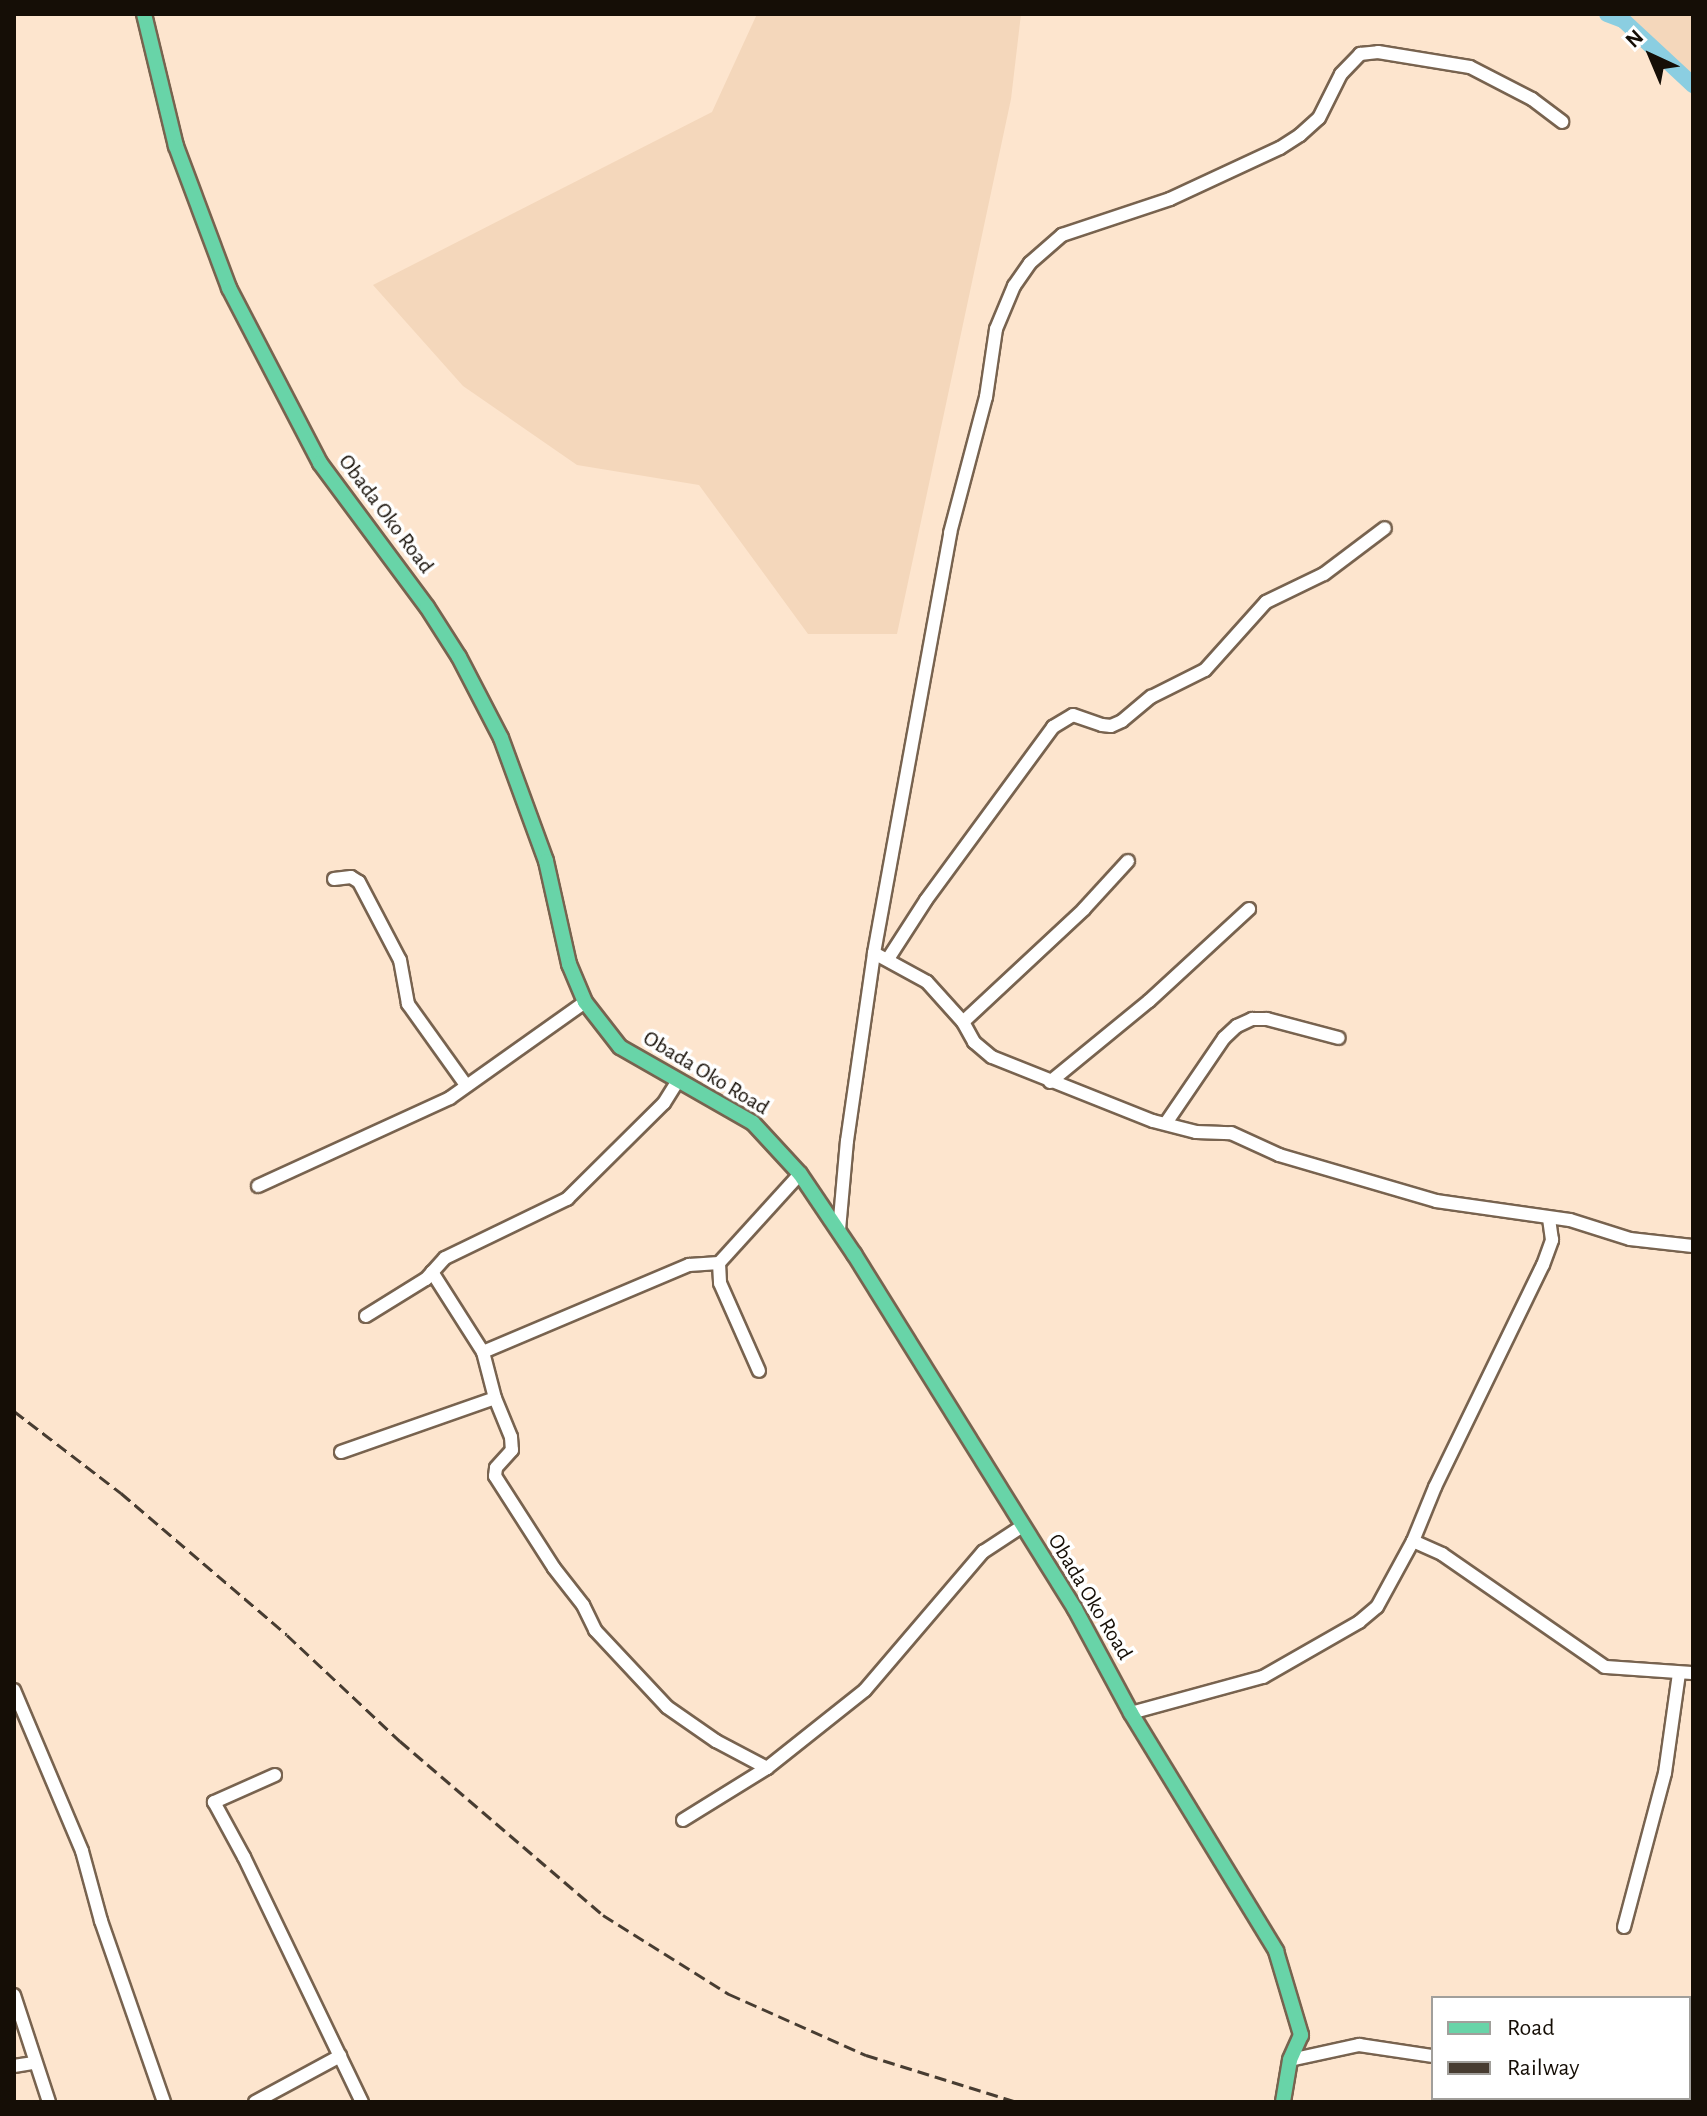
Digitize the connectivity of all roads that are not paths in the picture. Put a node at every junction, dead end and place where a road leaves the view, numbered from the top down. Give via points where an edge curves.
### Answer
1 (144, 14) edge
2 (1562, 122) dead end
3 (1385, 528) dead end
4 (1128, 861) dead end
5 (334, 879) dead end
6 (1249, 909) dead end
7 (874, 953) junction
8 (888, 959) junction
9 (585, 1002) junction
10 (963, 1022) junction
11 (1339, 1038) dead end
12 (678, 1081) junction
13 (1050, 1082) junction
14 (466, 1085) junction
15 (1166, 1123) junction
16 (800, 1174) junction
17 (258, 1186) dead end
18 (1549, 1218) junction
19 (1570, 1220) junction
20 (839, 1230) junction
21 (1552, 1240) junction
22 (1693, 1246) edge
23 (719, 1263) junction
24 (432, 1272) junction
25 (366, 1316) dead end
26 (483, 1352) junction
27 (759, 1371) dead end
28 (495, 1398) junction
29 (341, 1452) dead end
30 (1021, 1527) junction
31 (1413, 1541) junction
32 (1686, 1673) edge
33 (14, 1690) edge
34 (1131, 1713) junction
35 (767, 1768) junction
36 (275, 1775) dead end
37 (683, 1820) dead end
38 (1624, 1927) dead end
39 (14, 1995) edge
40 (340, 2056) junction
41 (1431, 2056) edge
42 (1290, 2060) junction
43 (34, 2063) junction
44 (14, 2066) edge
45 (49, 2102) edge
46 (164, 2102) edge
47 (255, 2102) edge
48 (362, 2102) edge
49 (1283, 2102) edge

1 - 9 main road, Obada Oko Road via 176,146 229,288 320,463 427,607 501,738 546,861 569,964
2 - 7 street via 1532,99 1470,67 1378,52 1360,54 1341,74 1319,118 1280,148 1170,199 1062,235 1030,263 996,329 986,397 950,533
3 - 8 street via 1324,574 1266,602 1205,670 1151,697 1122,721 1102,725 1073,715 1053,727
4 - 10 street
5 - 14 street via 351,877 359,882 400,960 408,1004
6 - 13 street
7 - 8 street
7 - 20 street
8 - 10 street via 927,982
9 - 12 main road, Obada Oko Road via 620,1047
9 - 14 street
10 - 13 street via 974,1042 992,1057
11 - 15 street via 1267,1019 1237,1026
12 - 16 main road, Obada Oko Road via 753,1123
12 - 24 street via 664,1103 567,1199 445,1258
13 - 15 street
14 - 17 street via 450,1098
15 - 18 street via 1196,1132 1231,1133 1279,1155 1436,1201
16 - 20 main road, Obada Oko Road
16 - 23 street
18 - 19 street
18 - 21 street
19 - 21 street
19 - 22 street via 1630,1239
20 - 30 main road, Obada Oko Road
21 - 31 street
23 - 26 street via 689,1265
23 - 27 street via 720,1283
24 - 25 street
24 - 26 street
26 - 28 street
28 - 29 street
28 - 35 street via 513,1445 495,1476 602,1640 667,1707
30 - 34 main road, Obada Oko Road via 1075,1609
30 - 35 street via 983,1552 865,1690
31 - 32 street via 1442,1554 1605,1667
31 - 34 street via 1386,1595 1359,1622 1263,1677
32 - 38 street
33 - 46 street via 82,1851
34 - 42 main road, Obada Oko Road via 1276,1951 1301,2035
35 - 37 street
36 - 40 street via 214,1804
39 - 43 street
40 - 47 street
40 - 48 street
41 - 42 street via 1359,2045
42 - 49 main road, Obada Oko Road
43 - 44 street
43 - 45 street

